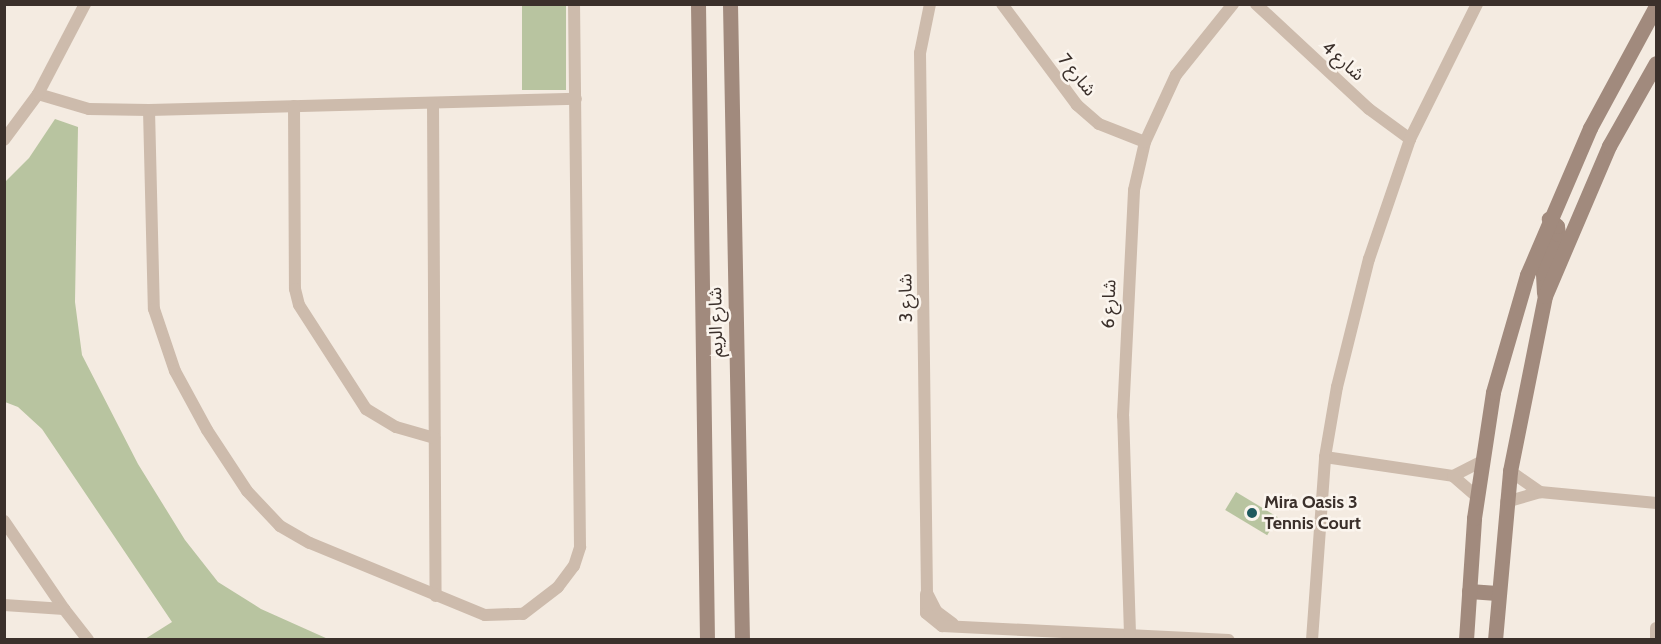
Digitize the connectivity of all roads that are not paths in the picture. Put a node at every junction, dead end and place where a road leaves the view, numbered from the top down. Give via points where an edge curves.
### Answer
1 (85, 4) edge
2 (574, 4) edge
3 (698, 4) edge
4 (730, 4) edge
5 (930, 4) edge
6 (1002, 4) edge
7 (1233, 4) edge
8 (1256, 4) edge
9 (1477, 4) edge
10 (1656, 6) edge
11 (1656, 63) edge
12 (38, 94) junction
13 (576, 99) junction
14 (433, 103) junction
15 (294, 106) junction
16 (149, 110) junction
17 (1590, 128) junction
18 (1410, 139) junction
19 (4, 140) edge
20 (1145, 142) junction
21 (1582, 209) junction
22 (1549, 219) junction
23 (1545, 296) junction
24 (434, 438) junction
25 (1325, 457) junction
26 (1482, 461) junction
27 (1510, 471) junction
28 (1453, 476) junction
29 (1540, 492) junction
30 (1477, 497) junction
31 (1506, 502) junction
32 (1656, 503) edge
33 (4, 521) edge
34 (1468, 591) junction
35 (1497, 593) junction
36 (436, 596) junction
37 (4, 605) edge
38 (64, 609) junction
39 (1656, 628) edge
40 (1130, 634) junction
41 (88, 639) edge
42 (707, 639) edge
43 (742, 639) edge
44 (1229, 639) edge
45 (1312, 639) edge
46 (1466, 639) edge
47 (1496, 639) edge
48 (1656, 639) edge

1 - 12 street
2 - 13 street
3 - 42 street, شارع الريم
4 - 43 street, شارع الريم
5 - 40 street, شارع 3 via 920,54 927,593 936,611 953,624
6 - 20 street, شارع 7 via 1087,115 1113,131
7 - 20 street, شارع 6 via 1176,75
8 - 18 street, شارع 4 via 1369,109
9 - 18 street
10 - 17 street
11 - 21 street via 1609,146
12 - 16 street via 89,109
12 - 19 street
13 - 14 street
13 - 36 street via 578,557 558,587 523,614 485,615
14 - 15 street
14 - 24 street
15 - 16 street
15 - 24 street via 295,289 299,305 366,409 396,427
16 - 36 street via 154,309 175,371 207,430 247,491 280,526 310,543
17 - 21 street via 1591,144 1569,193 1573,205
17 - 22 street
18 - 25 street via 1369,259 1337,387
20 - 40 street, شارع 6 via 1130,219 1123,416
21 - 23 street
22 - 23 street via 1557,225 1558,234 1543,273
22 - 26 street via 1527,275 1493,392
23 - 27 street
24 - 36 street
25 - 28 street
25 - 45 street
26 - 28 street
26 - 30 street
27 - 29 street
27 - 31 street
28 - 30 street
29 - 31 street
29 - 32 street
30 - 34 street
31 - 35 street
33 - 38 street
34 - 35 street
34 - 46 street
35 - 47 street
37 - 38 street
38 - 41 street
39 - 48 street
40 - 44 street

